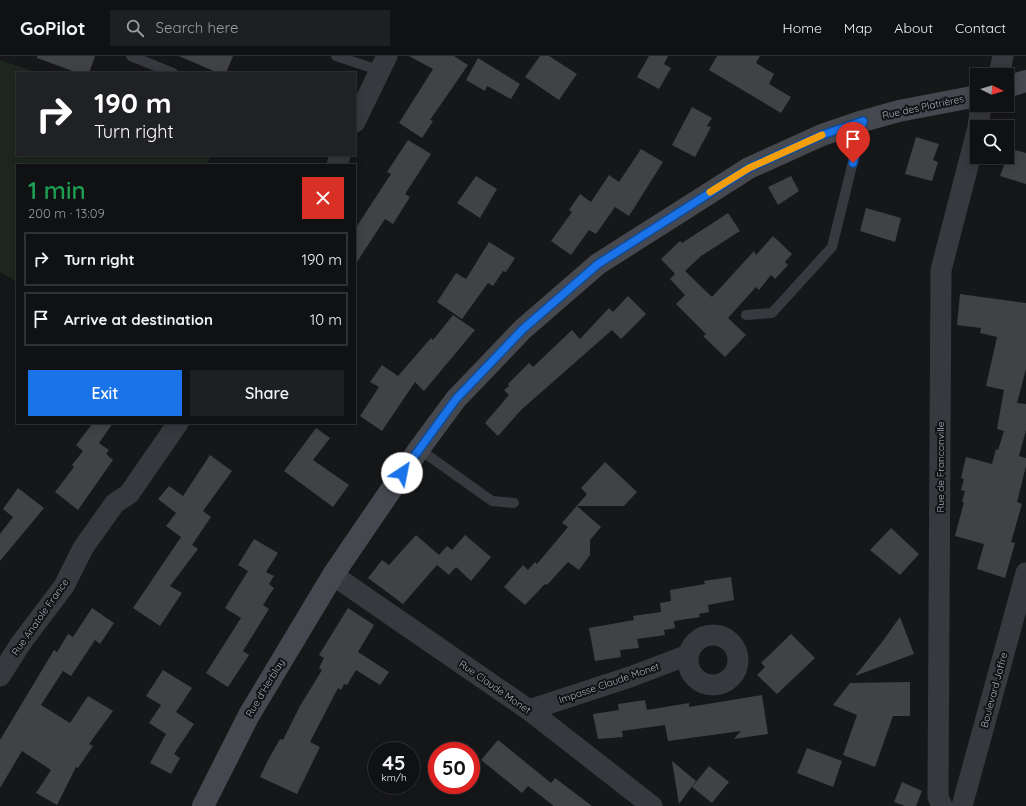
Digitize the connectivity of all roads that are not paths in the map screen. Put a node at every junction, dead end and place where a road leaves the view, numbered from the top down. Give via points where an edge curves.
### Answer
1 (131, 56) edge
2 (336, 56) edge
3 (1003, 56) edge
4 (384, 64) edge
5 (1000, 68) edge
6 (171, 72) edge
7 (1026, 81) edge
8 (1014, 85) edge
9 (970, 97) edge
10 (356, 120) edge
11 (863, 121) junction
12 (970, 158) edge
13 (746, 315) dead end
14 (177, 424) edge
15 (419, 449) junction
16 (514, 503) dead end
17 (1026, 573) edge
18 (333, 575) junction
19 (688, 655) dead end
20 (0, 676) edge
21 (529, 710) junction
22 (203, 806) edge
23 (652, 806) edge
24 (942, 806) edge
25 (962, 806) edge

1 - 6 lane
2 - 4 lane
3 - 5 street
4 - 10 street
7 - 8 main road
9 - 11 main road, Rue des Platrières
11 - 13 lane via 832,247 772,313
11 - 15 main road, Rue des Platrières via 822,135 749,168 598,264 523,329 456,399
12 - 24 street, Rue de Franconville via 941,270 938,797
14 - 20 street, Rue Anatole France via 129,494 115,503 87,542 64,586 21,643
15 - 16 lane via 492,501
15 - 18 main road, Rue des Platrières
17 - 25 street, Boulevard Joffre
18 - 21 street, Rue Claude Monet
18 - 22 main road, Rue d'Herblay via 249,714
19 - 21 street, Impasse Claude Monet
21 - 23 street, Rue Claude Monet

